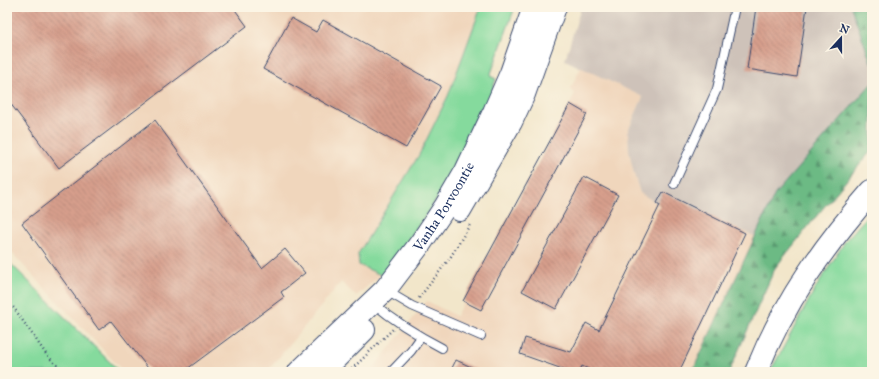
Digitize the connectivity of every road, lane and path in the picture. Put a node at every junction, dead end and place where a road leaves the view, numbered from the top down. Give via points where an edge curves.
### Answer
1 (534, 7) edge
2 (555, 7) edge
3 (735, 7) edge
4 (674, 184) dead end
5 (872, 191) edge
6 (384, 300) junction
7 (7, 302) edge
8 (481, 336) dead end
9 (421, 337) junction
10 (442, 348) dead end
11 (63, 372) edge
12 (299, 372) edge
13 (322, 372) edge
14 (391, 372) edge
15 (756, 372) edge

1 - 6 main road, Vanha Porvoontie via 511,73 466,171
2 - 6 main road, Vanha Porvoontie via 512,122 482,174 418,270
3 - 4 lane via 717,89
5 - 15 main road via 842,225 797,289
6 - 8 lane via 412,306
6 - 9 lane via 398,323
6 - 12 main road, Vanha Porvoontie
6 - 13 main road, Vanha Porvoontie
7 - 11 path via 46,354
9 - 10 lane
9 - 14 lane

